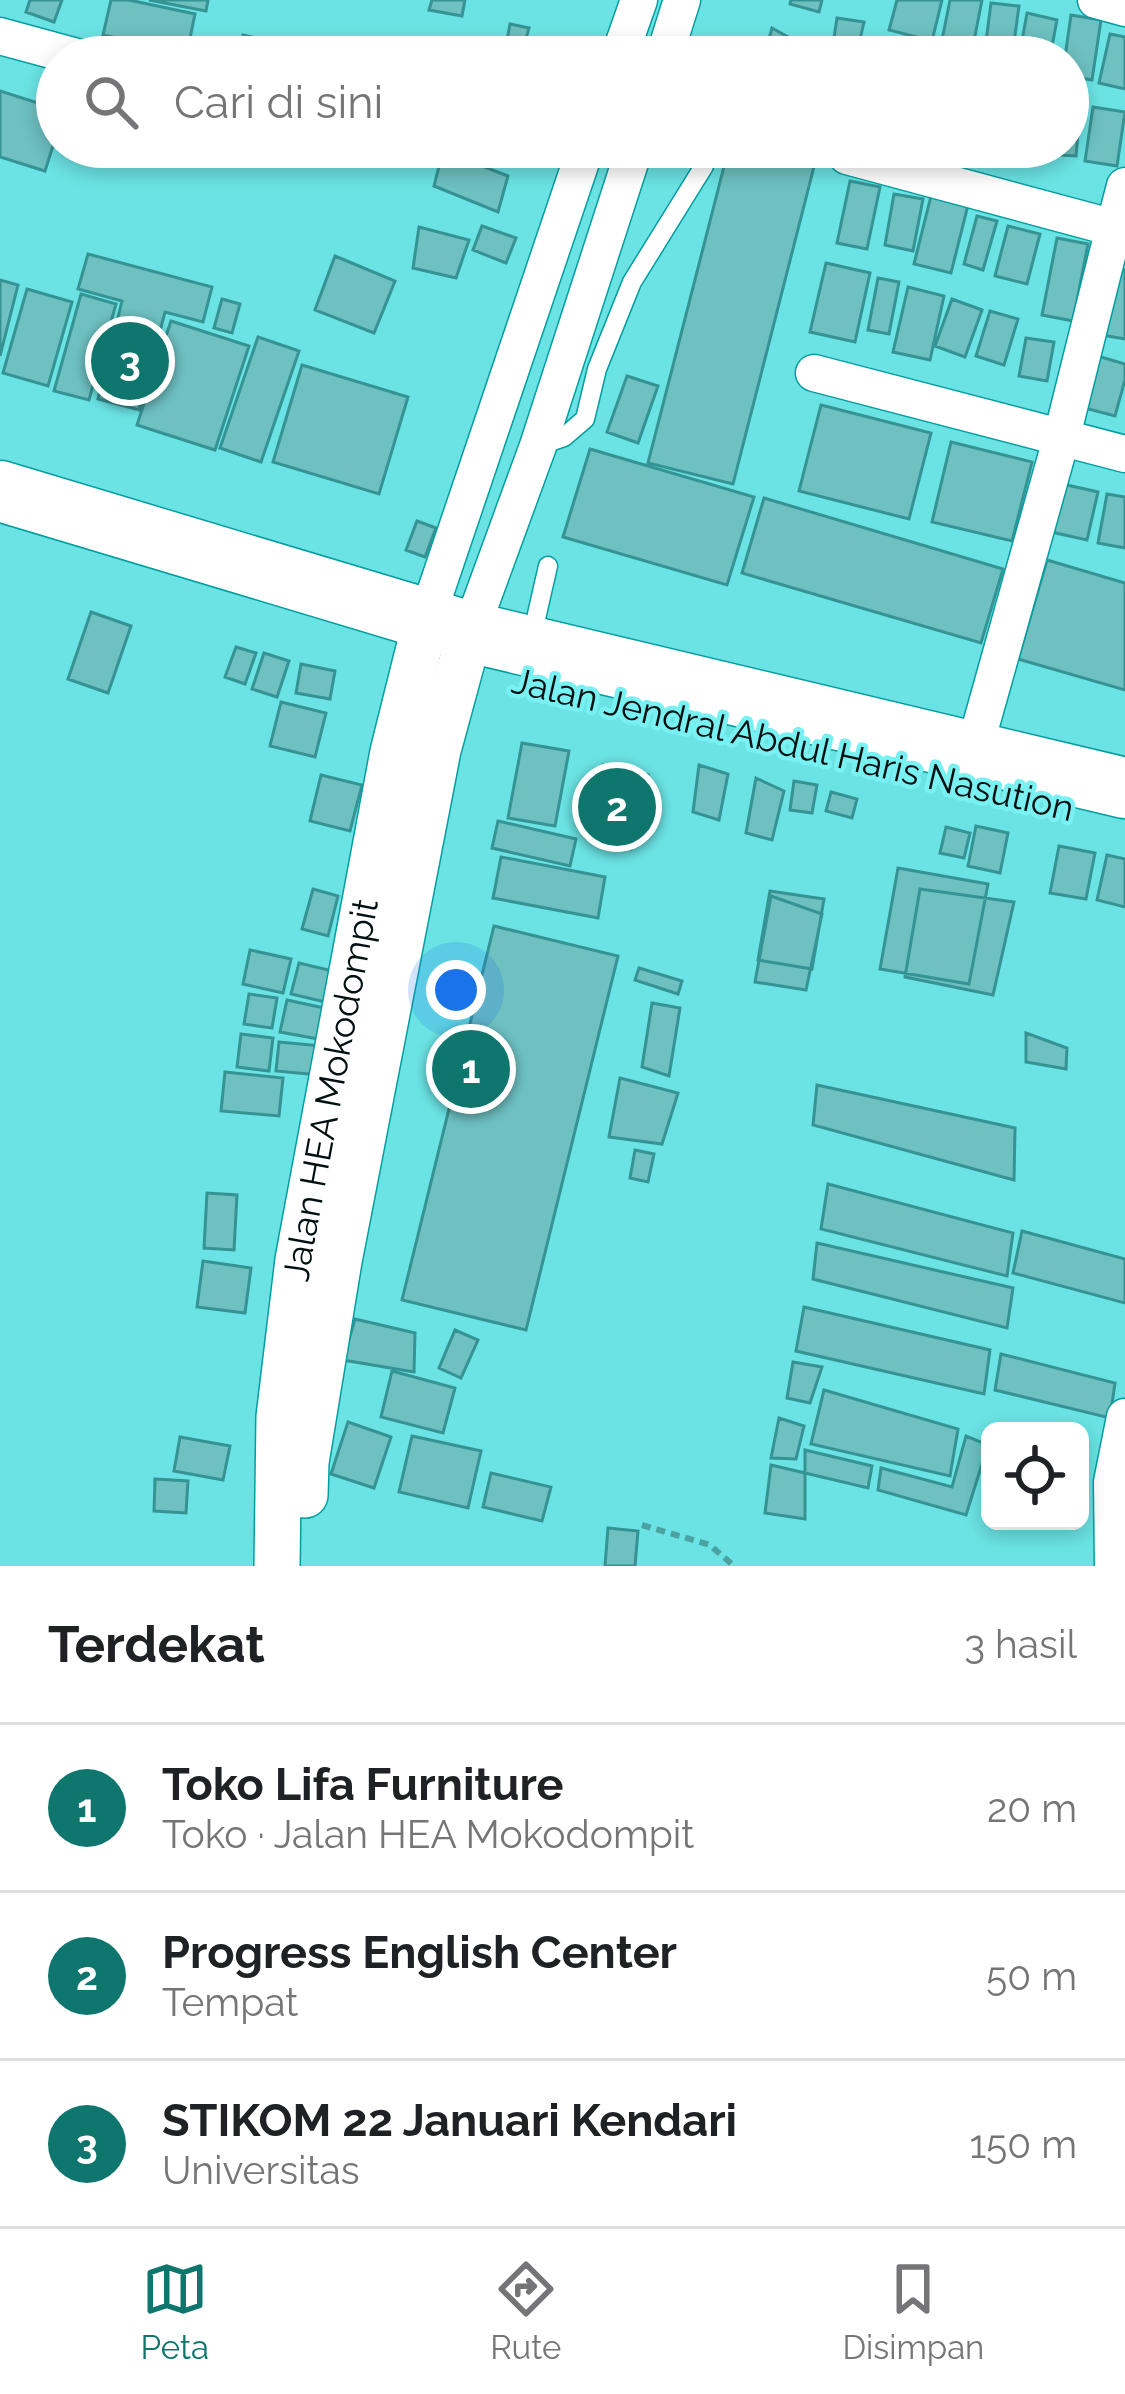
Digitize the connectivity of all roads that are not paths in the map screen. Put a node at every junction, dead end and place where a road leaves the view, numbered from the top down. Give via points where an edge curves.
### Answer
1 (639, 0) edge
2 (682, 0) edge
3 (1096, 0) edge
4 (1125, 8) edge
5 (0, 36) edge
6 (626, 36) edge
7 (671, 36) edge
8 (36, 46) edge
9 (580, 168) edge
10 (628, 168) edge
11 (703, 168) edge
12 (891, 168) edge
13 (1125, 186) edge
14 (1120, 230) edge
15 (814, 373) dead end
16 (1062, 436) junction
17 (538, 446) junction
18 (1125, 454) edge
19 (0, 491) edge
20 (0, 531) edge
21 (548, 566) dead end
22 (443, 643) junction
23 (529, 646) junction
24 (974, 750) junction
25 (1125, 788) edge
26 (1125, 824) edge
27 (307, 1342) junction
28 (1125, 1417) edge
29 (277, 1566) edge
30 (302, 1566) edge
31 (1113, 1566) edge

1 - 6 street
2 - 7 street
3 - 4 street
5 - 8 street
9 - 22 street
10 - 17 street
11 - 17 lane via 632,282 585,419
12 - 14 street
13 - 14 street
14 - 16 street
15 - 16 street
16 - 18 street
16 - 24 street
17 - 22 street
19 - 22 highway
20 - 22 highway
21 - 23 lane
22 - 23 highway, Jalan Jendral Abdul Haris Nasution
22 - 26 highway, Jalan Jendral Abdul Haris Nasution
22 - 27 street, Jalan HEA Mokodompit via 393,752 298,1260
23 - 24 highway, Jalan Jendral Abdul Haris Nasution
24 - 25 highway, Jalan Jendral Abdul Haris Nasution
27 - 29 street, Jalan HEA Mokodompit via 279,1417
27 - 30 street, Jalan HEA Mokodompit
28 - 31 street via 1112,1482

